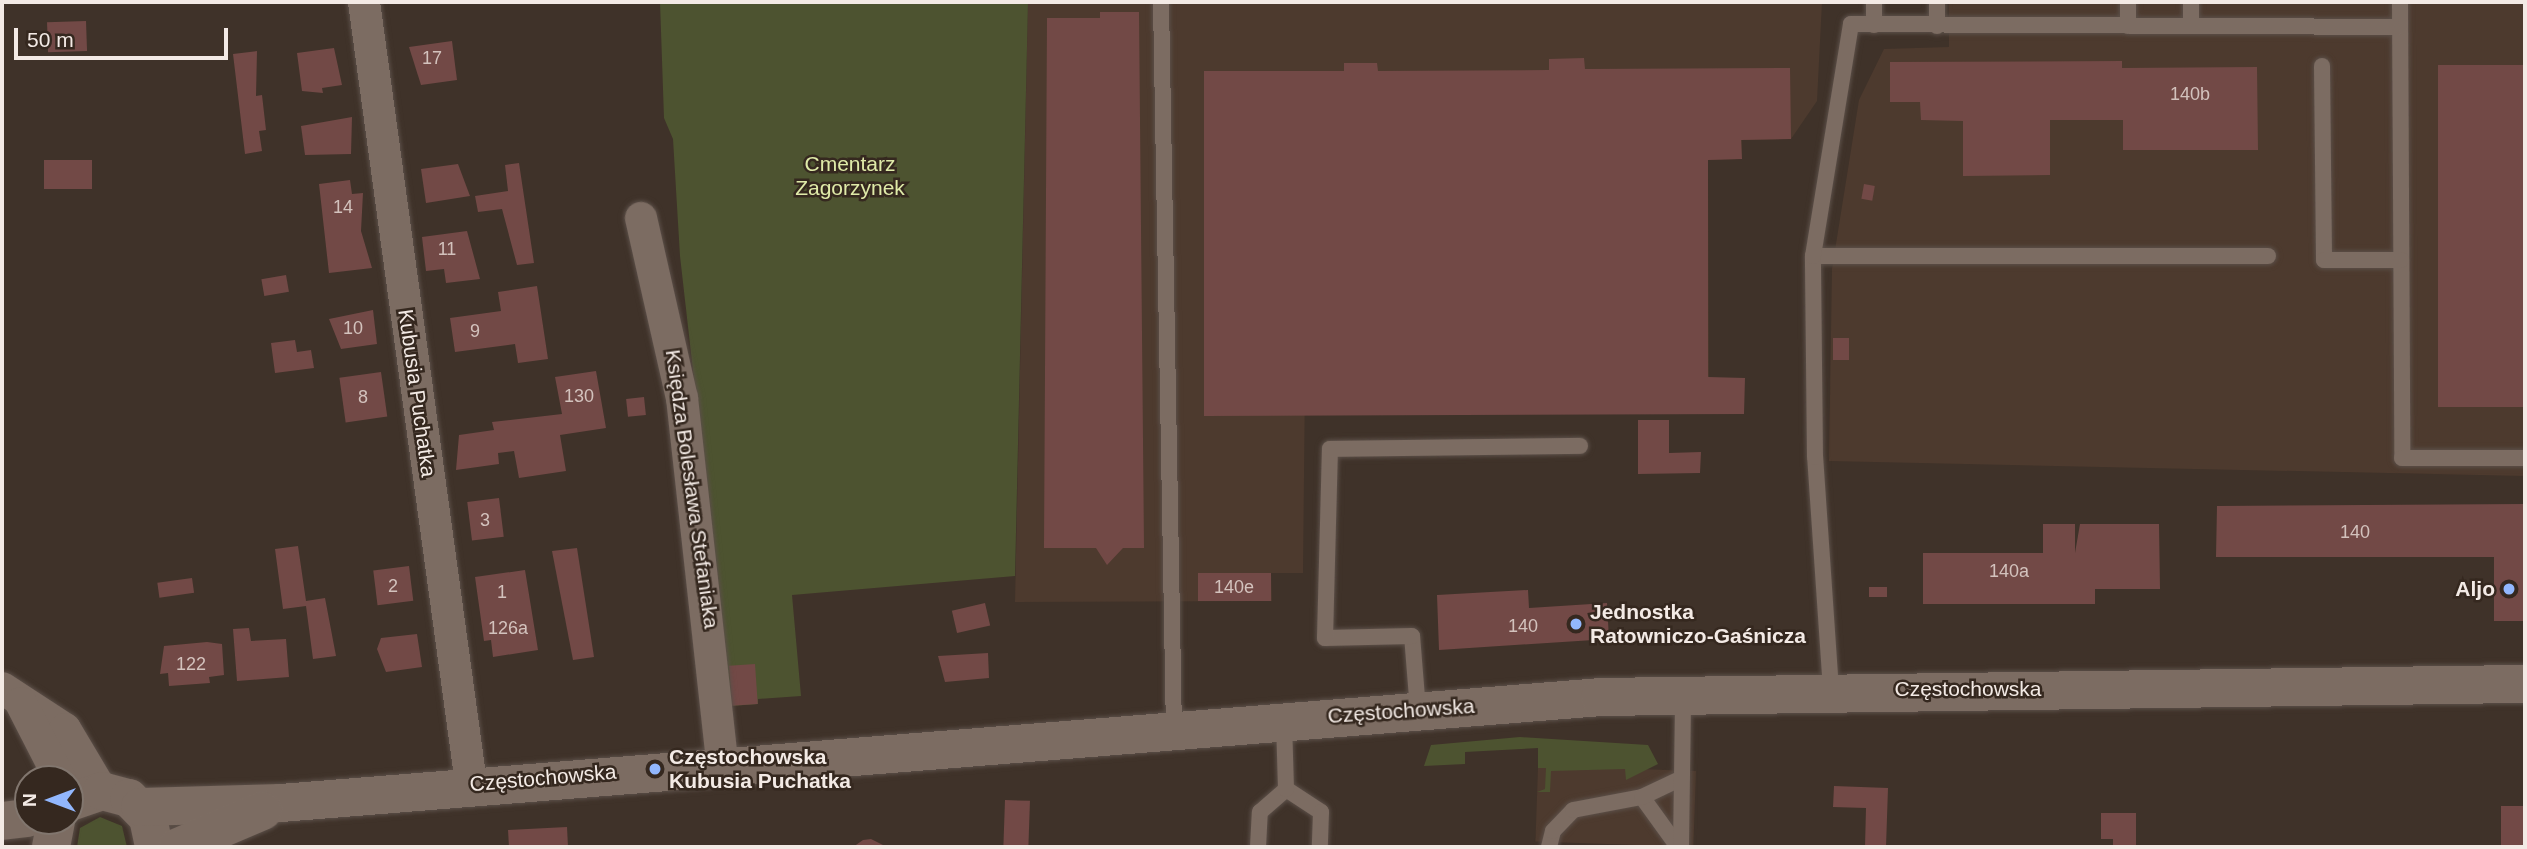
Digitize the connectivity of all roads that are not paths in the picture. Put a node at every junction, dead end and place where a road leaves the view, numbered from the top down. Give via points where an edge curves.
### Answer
1 (364, 2) edge
2 (1161, 2) edge
3 (1874, 2) edge
4 (1937, 2) edge
5 (2128, 2) edge
6 (2191, 2) edge
7 (2400, 2) edge
8 (1874, 25) junction
9 (1937, 26) junction
10 (2128, 26) junction
11 (2191, 26) junction
12 (2400, 27) junction
13 (2322, 65) dead end
14 (641, 218) dead end
15 (1813, 256) junction
16 (2268, 256) dead end
17 (2401, 260) junction
18 (1580, 446) dead end
19 (2525, 458) edge
20 (2525, 684) edge
21 (1831, 690) junction
22 (10, 693) edge
23 (1683, 693) junction
24 (1418, 710) junction
25 (1283, 720) junction
26 (1174, 729) junction
27 (722, 763) junction
28 (52, 765) edge
29 (1682, 778) junction
30 (471, 783) junction
31 (1286, 789) junction
32 (86, 796) edge
33 (1642, 797) junction
34 (281, 803) junction
35 (140, 807) junction
36 (154, 847) edge
37 (178, 847) edge
38 (1258, 847) edge
39 (1320, 847) edge
40 (1549, 847) edge
41 (1679, 847) edge

1 - 30 street, Kubusia Puchatka
2 - 26 lane
3 - 8 lane
4 - 9 lane
5 - 10 lane
6 - 11 lane
7 - 12 lane
8 - 9 lane
8 - 15 lane via 1851,24
9 - 10 lane
10 - 11 lane
11 - 12 lane
12 - 17 lane
13 - 17 lane via 2324,260
14 - 27 street, Księdza Bolesława Stefaniaka via 682,398
15 - 16 lane
15 - 21 lane via 1815,457
17 - 19 lane via 2402,457
18 - 24 lane via 1330,449 1325,638 1412,636
20 - 21 main road, Częstochowska
21 - 23 main road, Częstochowska
22 - 28 street
22 - 32 street via 65,729
23 - 24 main road, Częstochowska
23 - 29 lane
24 - 25 main road, Częstochowska
25 - 26 main road, Częstochowska
25 - 31 lane
26 - 27 main road, Częstochowska
27 - 30 main road, Częstochowska
29 - 33 lane
29 - 41 lane
30 - 34 main road, Częstochowska
31 - 38 lane via 1260,812
31 - 39 lane via 1321,812
32 - 35 main road
33 - 40 lane via 1573,810 1553,831
33 - 41 lane
34 - 35 main road, Częstochowska
34 - 37 main road, Częstochowska
35 - 36 main road

